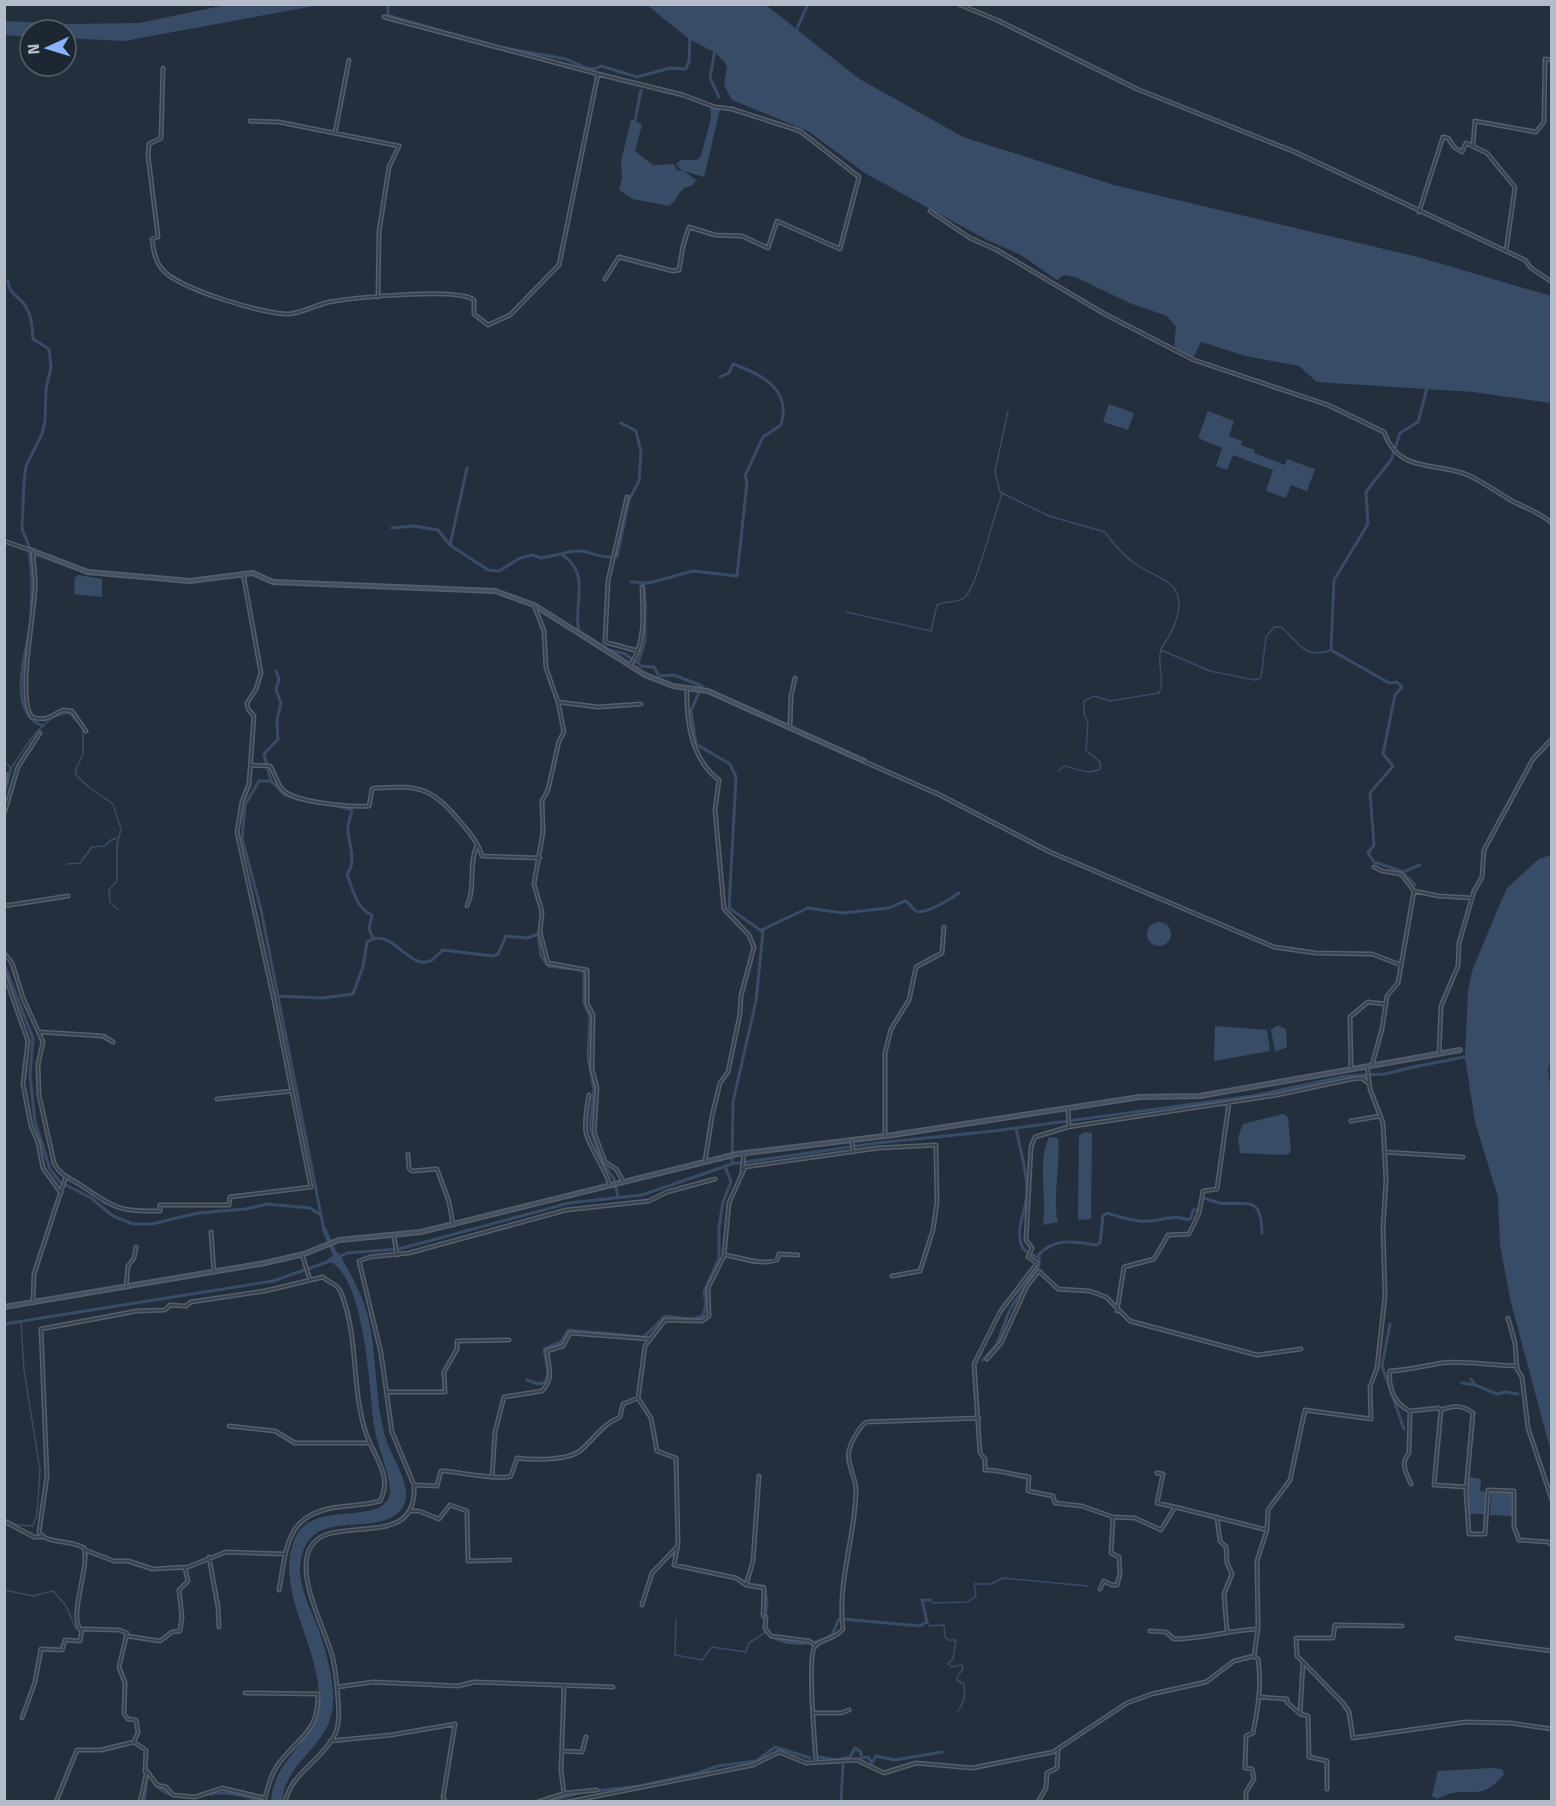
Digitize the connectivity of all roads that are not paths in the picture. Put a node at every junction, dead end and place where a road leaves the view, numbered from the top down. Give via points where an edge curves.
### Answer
1 (958, 4) edge
2 (384, 17) dead end
3 (349, 60) dead end
4 (1551, 60) edge
5 (164, 68) dead end
6 (598, 74) junction
7 (250, 121) dead end
8 (335, 133) junction
9 (1473, 145) junction
10 (930, 211) dead end
11 (1419, 212) junction
12 (1506, 251) junction
13 (604, 279) dead end
14 (1551, 282) edge
15 (378, 297) junction
16 (627, 496) dead end
17 (1551, 523) edge
18 (4, 541) edge
19 (30, 550) junction
20 (243, 573) junction
21 (642, 587) dead end
22 (534, 605) junction
23 (638, 651) junction
24 (631, 664) junction
25 (795, 678) dead end
26 (687, 687) junction
27 (558, 702) junction
28 (641, 704) dead end
29 (790, 726) junction
30 (86, 731) dead end
31 (40, 733) dead end
32 (1551, 739) edge
33 (864, 761) joint
34 (251, 765) junction
35 (6, 775) dead end
36 (4, 786) edge
37 (4, 814) edge
38 (477, 845) junction
39 (540, 858) junction
40 (1374, 867) dead end
41 (1414, 891) junction
42 (68, 896) dead end
43 (1472, 898) junction
44 (4, 906) edge
45 (467, 906) dead end
46 (944, 927) dead end
47 (4, 953) edge
48 (1401, 965) junction
49 (4, 973) edge
50 (1385, 1004) junction
51 (40, 1032) junction
52 (113, 1042) dead end
53 (1460, 1050) dead end
54 (1440, 1054) junction
55 (1372, 1065) junction
56 (1367, 1066) junction
57 (1351, 1068) junction
58 (1368, 1083) junction
59 (292, 1090) junction
60 (589, 1095) dead end
61 (217, 1099) dead end
62 (1229, 1103) junction
63 (1068, 1109) junction
64 (1380, 1116) junction
65 (1351, 1121) dead end
66 (1069, 1126) junction
67 (885, 1136) junction
68 (852, 1140) junction
69 (853, 1152) junction
70 (1384, 1152) junction
71 (744, 1153) junction
72 (408, 1154) dead end
73 (1463, 1158) dead end
74 (705, 1161) junction
75 (742, 1171) junction
76 (66, 1176) junction
77 (715, 1179) dead end
78 (623, 1181) junction
79 (609, 1184) junction
80 (61, 1193) junction
81 (453, 1225) junction
82 (211, 1232) dead end
83 (394, 1237) junction
84 (136, 1247) dead end
85 (302, 1254) junction
86 (724, 1255) junction
87 (798, 1255) dead end
88 (397, 1256) junction
89 (214, 1272) junction
90 (892, 1276) dead end
91 (309, 1278) junction
92 (126, 1287) junction
93 (33, 1302) junction
94 (4, 1306) edge
95 (1118, 1311) junction
96 (1508, 1318) dead end
97 (650, 1339) junction
98 (509, 1340) dead end
99 (1301, 1349) dead end
100 (987, 1359) dead end
101 (1517, 1366) junction
102 (387, 1392) junction
103 (638, 1398) junction
104 (1441, 1410) junction
105 (1410, 1411) junction
106 (979, 1418) junction
107 (229, 1426) dead end
108 (370, 1443) junction
109 (1157, 1473) dead end
110 (759, 1476) dead end
111 (492, 1477) junction
112 (1411, 1484) dead end
113 (414, 1485) junction
114 (1466, 1487) junction
115 (1551, 1500) edge
116 (1175, 1507) junction
117 (409, 1511) junction
118 (1113, 1516) junction
119 (1217, 1517) junction
120 (4, 1521) edge
121 (1267, 1530) junction
122 (42, 1537) junction
123 (678, 1544) junction
124 (1551, 1545) edge
125 (85, 1550) junction
126 (284, 1554) junction
127 (209, 1557) junction
128 (510, 1560) dead end
129 (185, 1567) junction
130 (746, 1585) junction
131 (1100, 1589) dead end
132 (279, 1590) dead end
133 (642, 1605) dead end
134 (1402, 1626) dead end
135 (219, 1627) dead end
136 (1258, 1629) junction
137 (81, 1631) junction
138 (1150, 1631) dead end
139 (1227, 1631) junction
140 (127, 1636) junction
141 (1457, 1638) dead end
142 (814, 1644) junction
143 (1551, 1651) edge
144 (1254, 1656) junction
145 (1303, 1662) junction
146 (564, 1685) junction
147 (337, 1687) junction
148 (613, 1687) dead end
149 (245, 1693) dead end
150 (1260, 1697) junction
151 (849, 1710) dead end
152 (814, 1713) junction
153 (1300, 1714) junction
154 (22, 1718) dead end
155 (1551, 1729) edge
156 (586, 1737) dead end
157 (134, 1742) junction
158 (330, 1742) junction
159 (1058, 1749) junction
160 (562, 1752) junction
161 (816, 1762) junction
162 (146, 1772) junction
163 (1327, 1789) dead end
164 (597, 1790) dead end
165 (564, 1794) junction
166 (264, 1800) edge
167 (590, 1800) edge
168 (56, 1802) edge
169 (140, 1802) edge
170 (285, 1802) edge
171 (446, 1802) edge
172 (538, 1802) edge
173 (567, 1802) edge
174 (1038, 1802) edge
175 (1246, 1802) edge

1 - 11 street via 1137,88 1295,152
2 - 6 street
3 - 8 street
4 - 9 street via 1545,59 1544,122 1536,132 1475,121
5 - 15 street via 161,138 149,144 148,155 158,237 152,239 153,249 162,269 179,284 290,314 332,302
6 - 13 street via 791,128 807,135 859,177 840,249 777,221 768,248 742,236 715,235 689,227 679,270 619,256
6 - 15 street via 559,265 510,315 488,325 474,314 474,300 459,295
7 - 8 street via 279,122
8 - 15 street via 399,146 389,167 379,232
9 - 11 street via 1466,143 1462,152 1443,137
9 - 12 street via 1487,153 1515,187
10 - 17 street via 970,238 1194,360 1328,405 1384,432 1389,448 1414,465 1470,476 1537,511
11 - 12 street
12 - 14 street via 1525,260
16 - 23 street via 608,581 605,642
18 - 19 street
19 - 20 street via 76,569 102,573 190,581
19 - 30 street via 35,588 26,705 32,717 40,719 51,718 63,710 72,711
20 - 22 street via 273,582 480,589
20 - 34 street via 261,672 247,703 254,716
21 - 23 street via 644,618
22 - 24 street
22 - 27 street via 544,631 546,668
23 - 24 street
24 - 26 street via 645,675
25 - 29 street
26 - 29 street via 708,691
26 - 74 street via 691,744 710,774 719,780 715,810 724,909 750,935 754,947 728,1072 720,1083 712,1116
27 - 28 street via 598,707
27 - 39 street via 564,732 542,801
29 - 33 street
31 - 37 street via 18,767
32 - 43 street via 1533,759 1484,849 1482,877
33 - 48 street via 1050,852 1274,947 1368,954
34 - 38 street via 270,766 276,781 288,793 339,804 369,806 375,788 413,787 432,792
34 - 59 street via 237,832
35 - 36 street
38 - 39 street via 482,856
38 - 45 street
39 - 78 street via 534,884 542,912 543,953 548,963 587,970 587,1004 593,1015 592,1069 597,1088 594,1132 605,1162 616,1169
40 - 41 street via 1401,874
41 - 43 street
41 - 48 street
42 - 44 street
43 - 54 street via 1459,943 1458,966 1441,1006
46 - 67 street via 942,953 916,967 909,1000 891,1029 884,1064
47 - 51 street via 12,963
48 - 50 street via 1398,983
49 - 80 street via 28,1041 23,1084 31,1126 43,1168
50 - 55 street
50 - 57 street via 1368,1002 1350,1017
51 - 52 street via 103,1036
51 - 76 street via 43,1048 38,1083 42,1115 55,1166
53 - 54 street
54 - 55 street
55 - 56 street
56 - 57 street
56 - 58 street
57 - 63 street via 1200,1096 1140,1097
58 - 62 street via 1362,1078 1352,1079
58 - 64 street
59 - 61 street
59 - 76 street via 311,1187 231,1197 229,1205 160,1205 160,1211 129,1211 106,1203
60 - 79 street via 586,1134 610,1178
62 - 66 street
62 - 95 street via 1217,1189 1203,1191 1199,1213 1189,1234 1167,1235 1154,1259 1124,1266
63 - 66 street
63 - 67 street
64 - 65 street
64 - 70 street
66 - 106 street via 1036,1135 1032,1144 1026,1240 1032,1248 1028,1257 1037,1263 1000,1312 974,1364
67 - 68 street
68 - 69 street
68 - 71 street
69 - 75 street via 746,1167
69 - 90 street via 936,1145 937,1202 920,1271
70 - 73 street
70 - 121 street via 1385,1296 1377,1368 1370,1387 1371,1419 1305,1410 1290,1480 1268,1510
71 - 74 street
71 - 75 street
72 - 81 street via 412,1171 436,1169
74 - 78 street
75 - 86 street via 728,1210
76 - 80 street
77 - 88 street via 649,1201 566,1210
78 - 79 street
79 - 81 street
80 - 93 street via 34,1274
81 - 83 street
82 - 89 street
83 - 85 street via 339,1240
83 - 88 street
84 - 92 street via 128,1266
85 - 89 street
85 - 91 street
86 - 87 street via 752,1262 772,1262 779,1254
86 - 97 street via 708,1288 707,1319 666,1319
88 - 102 street via 359,1261
89 - 92 street
91 - 108 street via 323,1277 337,1285 342,1295
91 - 122 street via 265,1291 186,1306 170,1305 165,1310 137,1311 42,1328 47,1455 39,1532
92 - 93 street
93 - 94 street
95 - 99 street via 1130,1321 1257,1355
95 - 100 street via 1106,1297 1090,1291 1058,1289 1038,1271
96 - 101 street
97 - 103 street via 644,1350
97 - 111 street via 570,1333 563,1346 547,1351 550,1381 542,1391 504,1397 495,1432
98 - 102 street via 457,1341 457,1349 444,1372 445,1392
101 - 105 street via 1439,1364 1390,1371 1397,1402
101 - 115 street via 1522,1377 1528,1428
102 - 113 street via 392,1432
103 - 111 street via 623,1404 620,1417 608,1422 579,1452 544,1461 517,1458 511,1476 499,1480
103 - 123 street via 651,1418 657,1451 676,1458
104 - 105 street
104 - 114 street via 1434,1485
104 - 114 street via 1461,1406 1473,1413
105 - 112 street via 1409,1453 1404,1466
106 - 118 street via 979,1446 985,1470 1029,1477 1028,1491 1053,1496 1055,1503
106 - 142 street via 860,1425 848,1455 856,1491 845,1566 843,1629 833,1638
107 - 108 street via 275,1431 295,1443
108 - 126 street via 384,1477 380,1501 319,1510 297,1527
109 - 116 street via 1162,1474 1157,1503
110 - 130 street via 753,1561
111 - 113 street via 441,1471 437,1486
113 - 117 street
114 - 124 street via 1468,1533 1485,1534 1488,1490 1508,1490 1516,1496 1513,1517 1520,1540
116 - 118 street via 1161,1530 1135,1518
116 - 119 street
117 - 128 street via 439,1519 450,1505 466,1511 468,1561
117 - 147 street via 394,1524 326,1534 310,1547 306,1577 333,1658
118 - 131 street via 1111,1553 1119,1557 1120,1574 1117,1585 1104,1581
119 - 121 street
119 - 139 street via 1220,1541 1226,1547 1232,1574 1224,1594
120 - 122 street via 34,1537
121 - 136 street via 1257,1561
122 - 125 street via 81,1545
123 - 130 street via 673,1562 676,1567 736,1578
123 - 133 street via 652,1573
125 - 129 street via 153,1569
125 - 137 street via 76,1620
126 - 127 street via 231,1551
126 - 132 street
127 - 129 street
127 - 135 street
129 - 140 street via 188,1581 179,1590 180,1631 160,1641
130 - 142 street via 764,1588 765,1628 776,1639
134 - 145 street via 1335,1625 1333,1638 1296,1638 1297,1656
136 - 139 street
136 - 144 street
137 - 140 street via 119,1630
137 - 154 street via 80,1641 65,1640 62,1650 41,1649
138 - 139 street via 1166,1632 1174,1639 1189,1639
140 - 157 street via 119,1667 125,1683 124,1714 138,1725
141 - 143 street
142 - 152 street
144 - 150 street via 1260,1670
144 - 159 street via 1234,1662 1206,1682 1127,1703
145 - 153 street
145 - 155 street via 1343,1702 1349,1712 1353,1738 1466,1722
146 - 147 street via 373,1682
146 - 148 street
146 - 160 street
147 - 158 street via 338,1722
149 - 166 street via 318,1694 311,1729 276,1767
150 - 153 street via 1287,1699
150 - 175 street via 1253,1734 1246,1736 1245,1768 1252,1769 1254,1779 1246,1792
151 - 152 street
152 - 161 street
153 - 163 street via 1308,1716 1309,1757 1327,1761
156 - 160 street via 582,1752
157 - 162 street via 146,1750
157 - 168 street via 101,1750 77,1750
158 - 170 street via 296,1779
158 - 171 street via 455,1724 446,1764
159 - 161 street via 972,1768 916,1762 884,1773 857,1761
159 - 174 street via 1057,1768 1047,1773 1047,1788
160 - 165 street
161 - 167 street via 779,1752 753,1765
162 - 166 street via 173,1795 195,1797 222,1788
162 - 169 street
164 - 165 street
165 - 172 street
167 - 173 street

